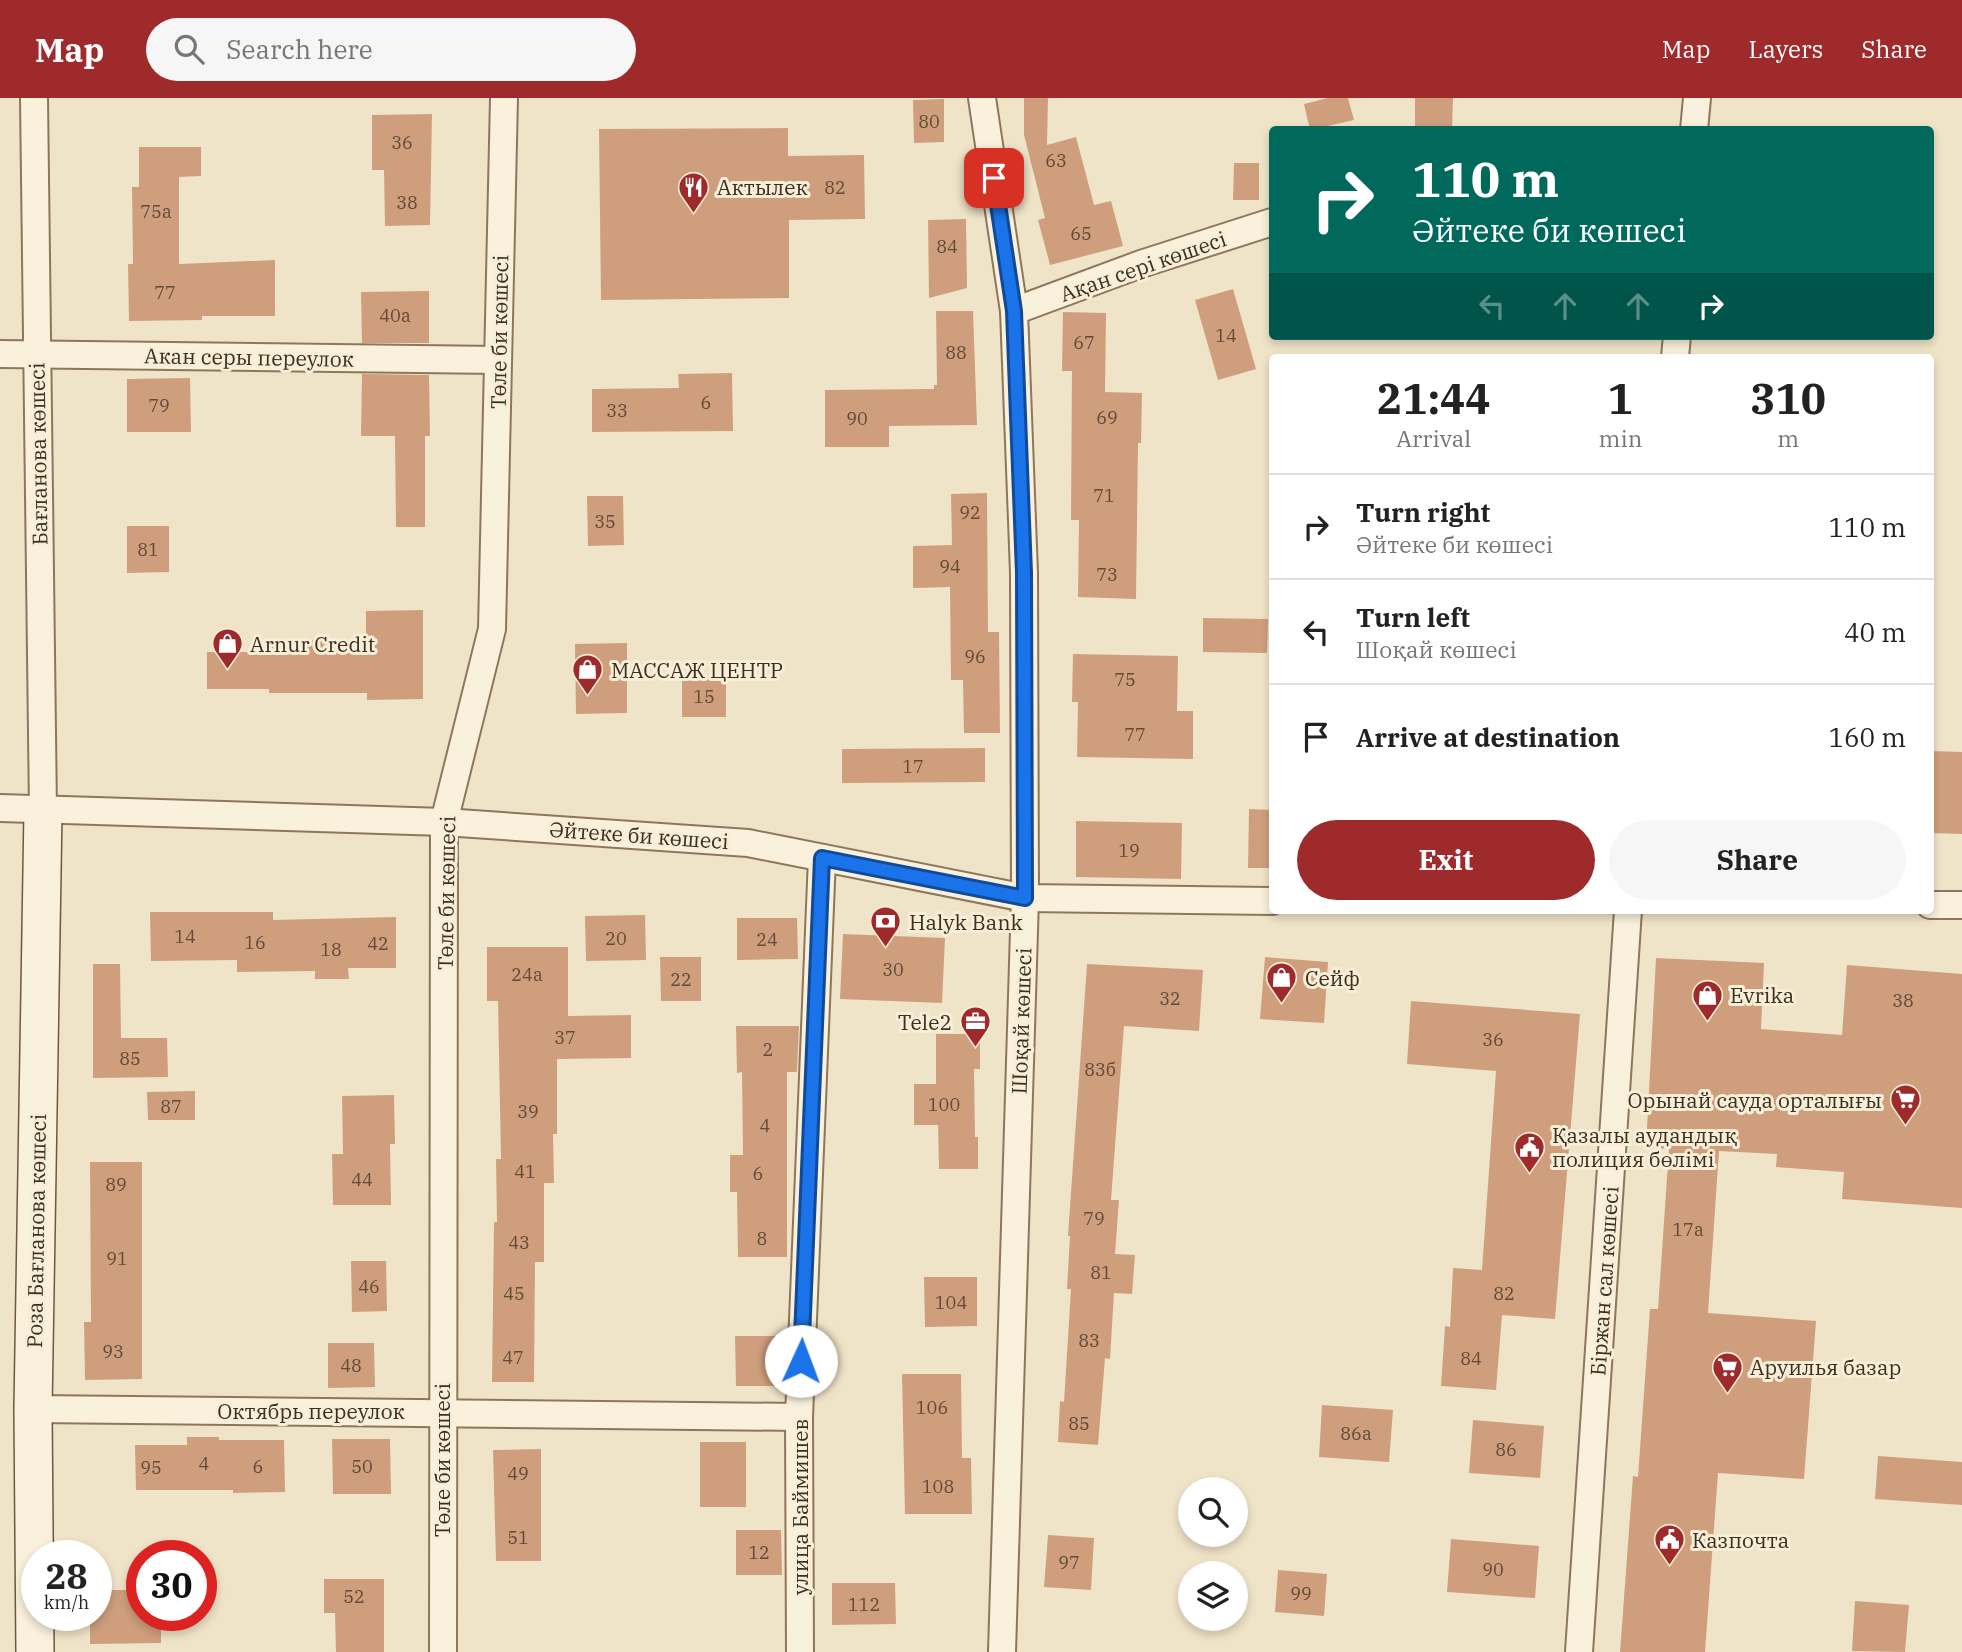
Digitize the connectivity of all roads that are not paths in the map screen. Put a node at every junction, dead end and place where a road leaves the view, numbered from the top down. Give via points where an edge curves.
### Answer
1 (34, 98) edge
2 (504, 98) edge
3 (982, 98) edge
4 (1697, 98) edge
5 (1694, 126) edge
6 (1269, 223) edge
7 (1014, 311) junction
8 (0, 354) edge
9 (37, 355) junction
10 (498, 360) junction
11 (0, 808) edge
12 (43, 811) junction
13 (444, 822) junction
14 (822, 858) junction
15 (1025, 898) junction
16 (1269, 901) edge
17 (1934, 905) edge
18 (1962, 905) edge
19 (1628, 914) edge
20 (33, 1409) junction
21 (442, 1412) junction
22 (799, 1417) junction
23 (35, 1652) edge
24 (443, 1652) edge
25 (800, 1652) edge
26 (1002, 1652) edge
27 (1579, 1652) edge

1 - 9 street, Бағланова көшесі
2 - 10 street, Төле би көшесі
3 - 7 street, Шоқай көшесі
4 - 5 street
6 - 7 street, Ақан сері көшесі
7 - 15 street, Шоқай көшесі via 1024,573
8 - 9 street, Акан серы переулок
9 - 10 street, Акан серы переулок
9 - 12 street, Бағланова көшесі
10 - 13 street, Төле би көшесі via 492,629
11 - 12 street, Әйтеке би көшесі
12 - 13 street, Әйтеке би көшесі
12 - 20 street, Роза Бағланова көшесі
13 - 14 street, Әйтеке би көшесі via 748,843
13 - 21 street, Төле би көшесі
14 - 15 street, Әйтеке би көшесі
14 - 22 street, улица Баймишев
15 - 16 street, Әйтеке би көшесі
15 - 26 street, Шоқай көшесі
17 - 18 street
19 - 27 street, Біржан сал көшесі
20 - 21 street, Октябрь переулок
20 - 23 street, Роза Бағланова көшесі
21 - 22 street, Октябрь переулок
21 - 24 street, Төле би көшесі
22 - 25 street, улица Баймишев

